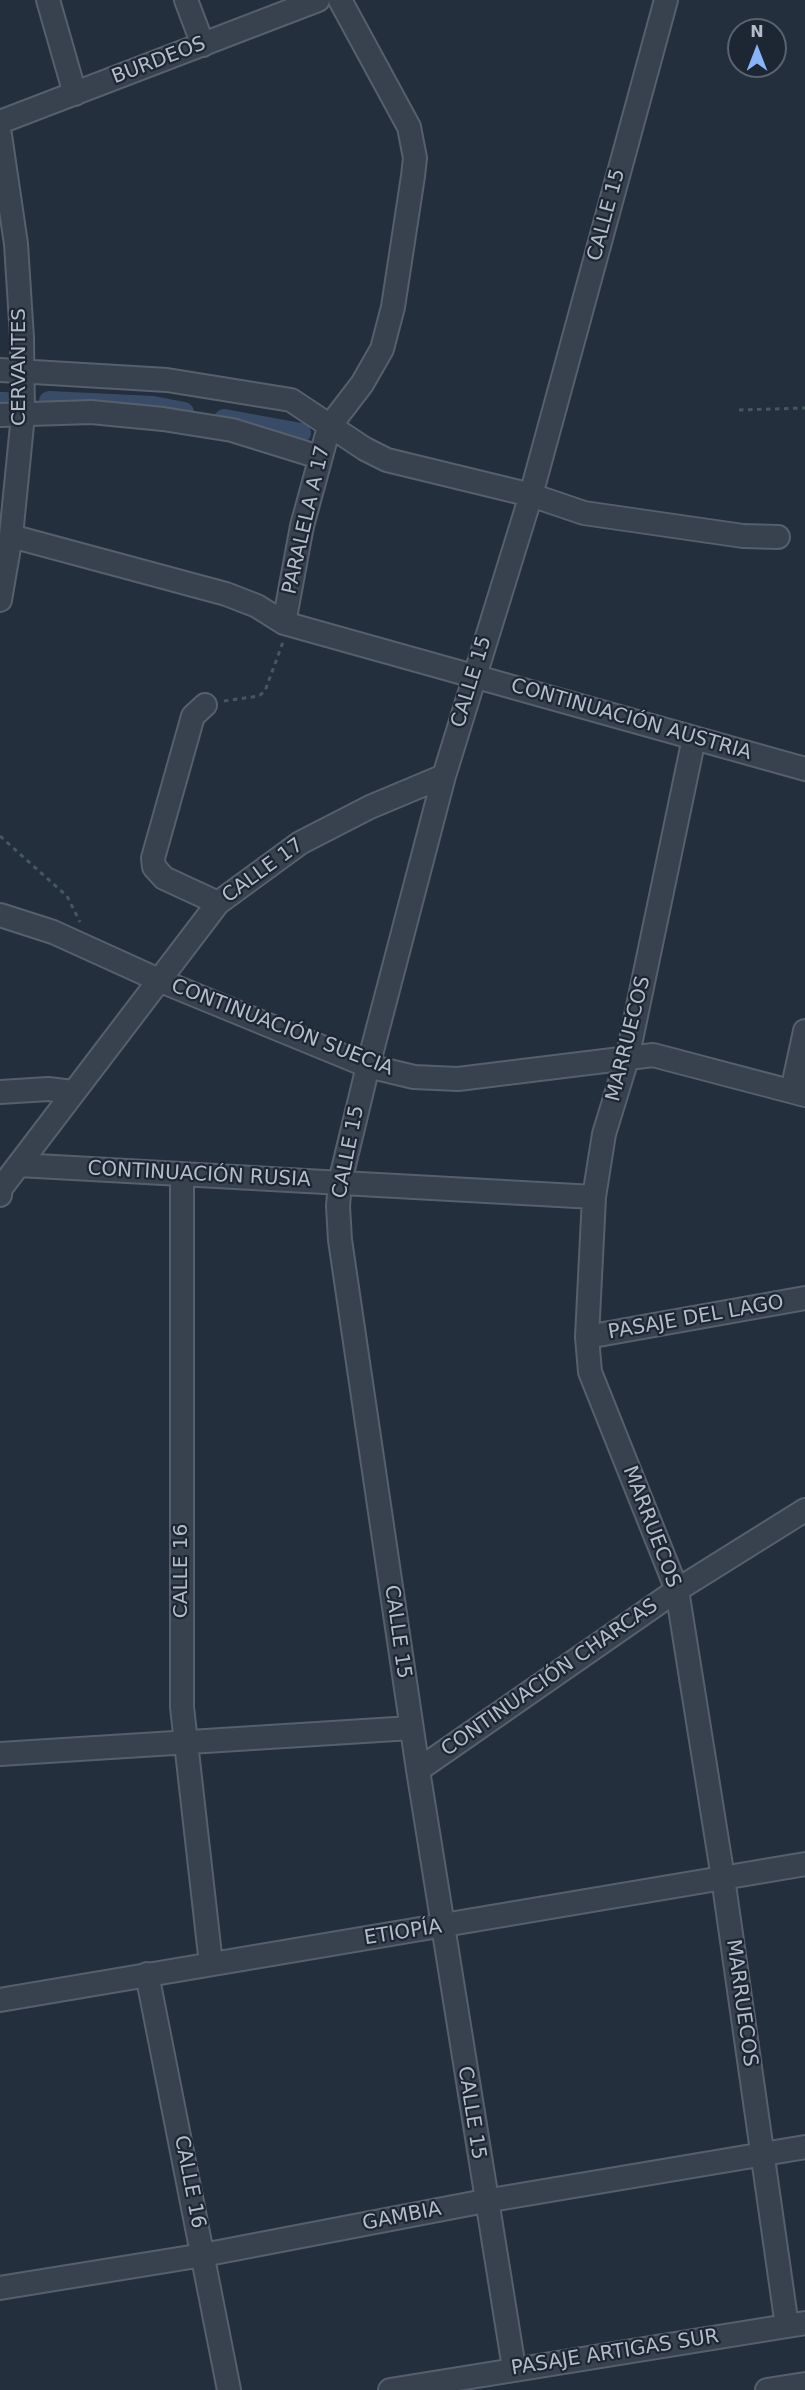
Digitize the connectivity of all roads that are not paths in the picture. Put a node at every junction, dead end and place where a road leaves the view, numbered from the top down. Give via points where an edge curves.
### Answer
1 (48, 0) edge
2 (186, 0) edge
3 (318, 0) edge
4 (340, 0) edge
5 (666, 0) edge
6 (203, 45) junction
7 (75, 94) junction
8 (0, 122) edge
9 (0, 135) edge
10 (11, 370) edge
11 (23, 415) junction
12 (0, 416) edge
13 (329, 427) junction
14 (319, 457) junction
15 (531, 495) junction
16 (11, 536) junction
17 (778, 537) dead end
18 (0, 600) edge
19 (284, 623) junction
20 (473, 676) junction
21 (205, 705) road end
22 (694, 738) junction
23 (804, 765) edge
24 (444, 776) junction
25 (218, 903) junction
26 (0, 915) edge
27 (161, 981) junction
28 (805, 1031) edge
29 (627, 1059) junction
30 (368, 1066) junction
31 (0, 1092) edge
32 (73, 1092) junction
33 (798, 1093) edge
34 (19, 1165) junction
35 (182, 1176) junction
36 (340, 1182) junction
37 (0, 1188) edge
38 (0, 1195) edge
39 (594, 1197) junction
40 (805, 1298) edge
41 (587, 1337) junction
42 (805, 1510) edge
43 (677, 1590) junction
44 (411, 1728) junction
45 (185, 1742) junction
46 (0, 1754) edge
47 (418, 1770) junction
48 (805, 1864) edge
49 (723, 1878) junction
50 (442, 1927) junction
51 (211, 1964) junction
52 (147, 1974) junction
53 (0, 2000) edge
54 (805, 2147) edge
55 (763, 2155) junction
56 (485, 2201) junction
57 (204, 2255) junction
58 (0, 2288) edge
59 (796, 2325) edge
60 (514, 2368) junction
61 (805, 2384) edge
62 (229, 2390) edge
63 (390, 2390) edge
64 (767, 2390) edge

1 - 7 street
2 - 6 street
3 - 6 street, BURDEOS
4 - 13 street, PARALELA A 17 via 409,127 414,158 393,308 382,350
5 - 15 street, CALLE 15
6 - 7 street, BURDEOS
7 - 8 street, BURDEOS
9 - 10 street, CERVANTES via 16,244
10 - 11 street, CERVANTES
10 - 13 street via 167,380 291,400
11 - 12 street
11 - 14 street via 91,412 162,418 232,430
11 - 16 street, CERVANTES
13 - 14 street, PARALELA A 17
13 - 15 street via 387,460
14 - 19 street, PARALELA A 17
15 - 17 street via 584,513 743,536
15 - 20 street, CALLE 15
16 - 18 street, CERVANTES
16 - 19 street, CONTINUACIÓN AUSTRIA via 226,594 257,606
19 - 20 street, CONTINUACIÓN AUSTRIA
20 - 22 street, CONTINUACIÓN AUSTRIA
20 - 24 street, CALLE 15
21 - 25 street via 193,716 153,858 154,867 164,878
22 - 23 street, CONTINUACIÓN AUSTRIA
22 - 29 street, MARRUECOS
24 - 25 street, CALLE 17 via 370,807 300,843
24 - 30 street, CALLE 15
25 - 27 street, CALLE 17
26 - 27 street, CONTINUACIÓN SUECIA via 83,944
27 - 30 street, CONTINUACIÓN SUECIA
27 - 32 street, CALLE 17
28 - 33 street
29 - 30 street, CONTINUACIÓN SUECIA via 458,1079 414,1077
29 - 33 street, CONTINUACIÓN SUECIA via 652,1055
29 - 39 street, MARRUECOS via 604,1134
30 - 36 street, CALLE 15
31 - 32 street
32 - 34 street, CALLE 17
34 - 35 street, CONTINUACIÓN RUSIA
34 - 37 street, CALLE 17
35 - 36 street, CONTINUACIÓN RUSIA
35 - 45 street, CALLE 16
36 - 39 street, CONTINUACIÓN RUSIA
36 - 44 street, CALLE 15 via 340,1240
37 - 38 street, CALLE 17
39 - 41 street, MARRUECOS
40 - 41 street, PASAJE DEL LAGO
41 - 43 street, MARRUECOS via 590,1372
42 - 43 street, CONTINUACIÓN CHARCAS
43 - 47 street, CONTINUACIÓN CHARCAS
43 - 49 street, MARRUECOS
44 - 45 street
44 - 47 street, CALLE 15
45 - 46 street
45 - 51 street, CALLE 16
47 - 50 street, CALLE 15
48 - 49 street, ETIOPÍA
49 - 50 street, ETIOPÍA
49 - 55 street, MARRUECOS
50 - 51 street, ETIOPÍA
50 - 56 street, CALLE 15
51 - 52 street, ETIOPÍA
52 - 53 street, ETIOPÍA
52 - 57 street, CALLE 16
54 - 55 street, GAMBIA
55 - 56 street, GAMBIA
55 - 59 street, MARRUECOS
56 - 57 street, GAMBIA
56 - 60 street, CALLE 15
57 - 58 street, GAMBIA
57 - 62 street, CALLE 16
59 - 60 street, PASAJE ARTIGAS SUR
60 - 63 street, PASAJE ARTIGAS SUR
61 - 64 street

